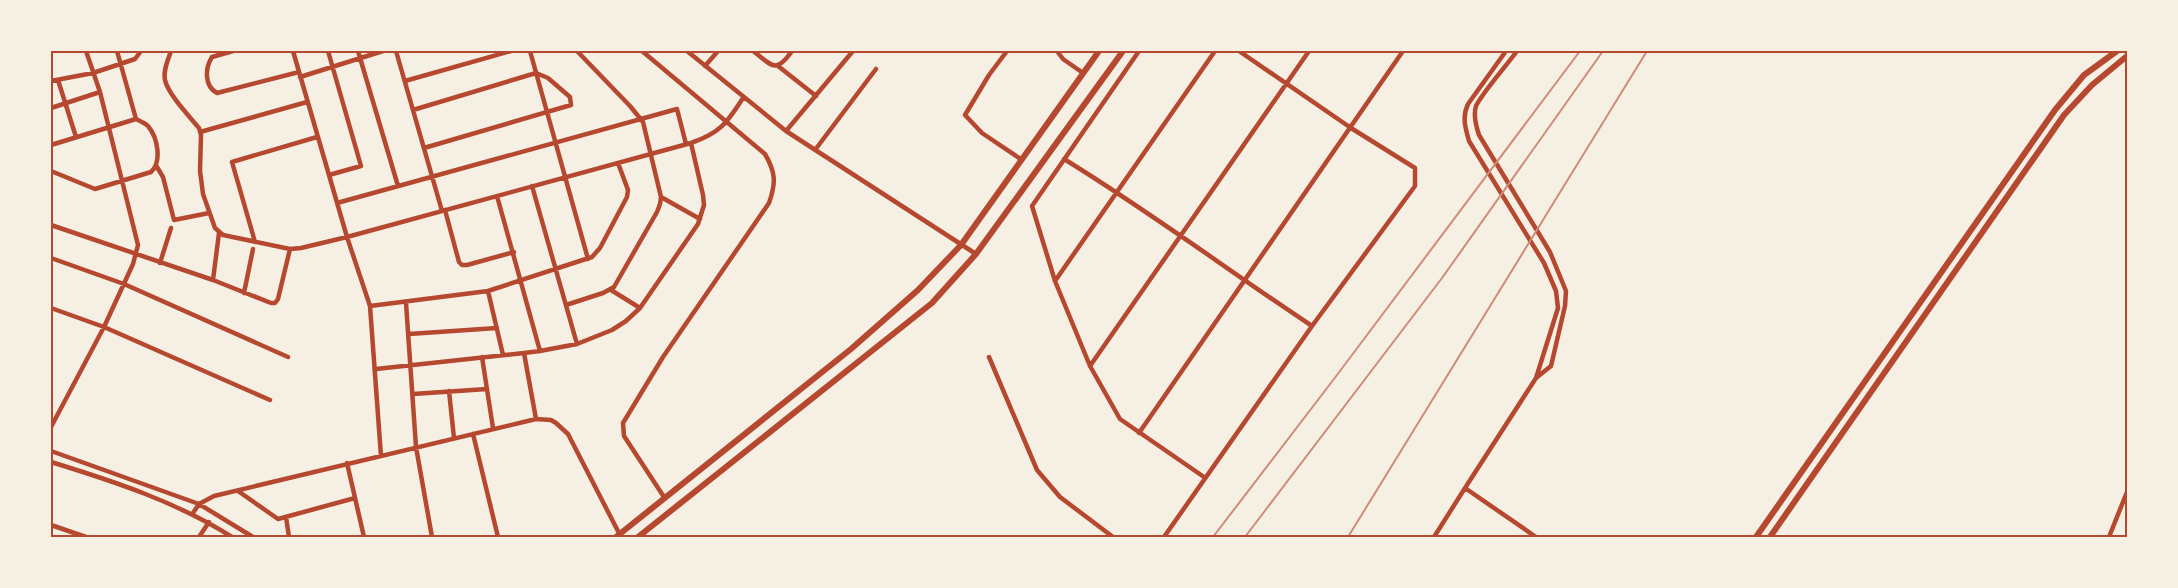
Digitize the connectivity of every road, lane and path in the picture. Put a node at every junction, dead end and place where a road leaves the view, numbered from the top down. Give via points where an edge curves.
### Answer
1 (86, 51) edge
2 (117, 51) edge
3 (141, 51) edge
4 (171, 51) edge
5 (233, 51) edge
6 (293, 51) edge
7 (328, 51) edge
8 (358, 51) edge
9 (383, 51) edge
10 (396, 51) edge
11 (511, 51) edge
12 (530, 51) edge
13 (577, 51) edge
14 (642, 51) edge
15 (687, 51) edge
16 (718, 51) edge
17 (753, 51) edge
18 (792, 51) edge
19 (853, 51) edge
20 (1007, 51) edge
21 (1057, 51) edge
22 (1099, 51) edge
23 (1123, 51) edge
24 (1139, 51) edge
25 (1215, 51) edge
26 (1239, 51) edge
27 (1309, 51) edge
28 (1403, 51) edge
29 (1506, 51) edge
30 (1517, 51) edge
31 (2117, 51) edge
32 (2127, 56) edge
33 (360, 58) junction
34 (120, 64) junction
35 (705, 66) junction
36 (778, 66) junction
37 (333, 67) junction
38 (876, 69) dead end
39 (93, 73) junction
40 (536, 73) junction
41 (1083, 73) junction
42 (300, 74) junction
43 (58, 80) junction
44 (51, 81) edge
45 (405, 81) junction
46 (1287, 83) junction
47 (100, 92) junction
48 (816, 96) junction
49 (743, 98) junction
50 (307, 102) junction
51 (66, 103) junction
52 (51, 108) edge
53 (413, 110) junction
54 (548, 112) junction
55 (640, 118) junction
56 (136, 119) junction
57 (728, 121) junction
58 (109, 126) junction
59 (1351, 128) junction
60 (786, 131) junction
61 (200, 132) junction
62 (76, 137) junction
63 (317, 137) junction
64 (556, 141) junction
65 (689, 143) junction
66 (51, 145) edge
67 (424, 148) junction
68 (815, 150) junction
69 (649, 154) junction
70 (1064, 159) junction
71 (1022, 160) junction
72 (618, 163) junction
73 (157, 167) junction
74 (51, 171) edge
75 (329, 175) junction
76 (432, 176) junction
77 (566, 177) junction
78 (123, 181) junction
79 (398, 186) junction
80 (532, 186) junction
81 (1118, 192) junction
82 (497, 196) junction
83 (661, 197) junction
84 (337, 203) junction
85 (444, 210) junction
86 (209, 213) junction
87 (700, 219) junction
88 (51, 225) edge
89 (171, 228) dead end
90 (219, 233) junction
91 (347, 237) junction
92 (1180, 237) junction
93 (255, 242) junction
94 (962, 245) junction
95 (253, 249) dead end
96 (290, 249) junction
97 (514, 252) junction
98 (136, 254) junction
99 (976, 254) junction
100 (51, 258) edge
101 (588, 259) junction
102 (160, 262) junction
103 (555, 269) junction
104 (213, 280) junction
105 (522, 280) junction
106 (1055, 281) junction
107 (1244, 281) junction
108 (123, 284) junction
109 (611, 290) junction
110 (488, 291) junction
111 (244, 293) junction
112 (406, 303) junction
113 (566, 305) junction
114 (370, 306) junction
115 (51, 308) edge
116 (640, 308) junction
117 (1312, 326) junction
118 (104, 327) junction
119 (497, 328) junction
120 (409, 334) junction
121 (578, 344) junction
122 (540, 351) junction
123 (524, 353) junction
124 (503, 355) junction
125 (288, 357) dead end
126 (482, 357) junction
127 (989, 357) dead end
128 (412, 365) junction
129 (1090, 366) junction
130 (376, 369) junction
131 (1536, 378) junction
132 (487, 388) junction
133 (449, 392) junction
134 (413, 394) junction
135 (270, 400) dead end
136 (536, 419) junction
137 (51, 427) edge
138 (493, 428) junction
139 (1139, 433) junction
140 (473, 434) junction
141 (454, 438) junction
142 (416, 447) junction
143 (51, 451) edge
144 (381, 456) junction
145 (51, 462) edge
146 (347, 463) junction
147 (1204, 477) junction
148 (1465, 488) junction
149 (238, 491) junction
150 (2127, 492) edge
151 (664, 497) junction
152 (355, 498) junction
153 (199, 504) junction
154 (193, 513) junction
155 (286, 517) junction
156 (209, 522) junction
157 (51, 525) edge
158 (619, 536) edge
159 (86, 537) edge
160 (200, 537) edge
161 (232, 537) edge
162 (253, 537) edge
163 (289, 537) edge
164 (364, 537) edge
165 (432, 537) edge
166 (498, 537) edge
167 (638, 537) edge
168 (1113, 537) edge
169 (1164, 537) edge
170 (1434, 537) edge
171 (1536, 537) edge
172 (1756, 537) edge
173 (1770, 537) edge
174 (2109, 537) edge

1 - 39 street
2 - 34 street
3 - 34 street via 135,59
4 - 61 street via 165,80
5 - 42 street via 212,57 206,67 209,84 218,93
6 - 42 street
7 - 37 street
8 - 33 street
9 - 33 street
10 - 45 street
11 - 45 street
12 - 40 street
13 - 55 street
14 - 57 street
15 - 35 street
16 - 35 street
17 - 36 street
18 - 36 street
19 - 48 street
20 - 71 street via 988,75 966,115 982,133
21 - 41 street
22 - 41 main road
23 - 99 main road
24 - 70 street
25 - 81 street
26 - 46 street
27 - 46 street
28 - 59 street
29 - 131 street via 1473,95 1464,112 1464,123 1469,141 1553,280 1558,308
30 - 131 street via 1475,108 1475,120 1479,135 1550,252 1566,291 1551,366
31 - 172 main road via 2084,75 2055,110
32 - 173 main road via 2064,115
33 - 37 street
33 - 79 street
34 - 39 street
34 - 56 street
35 - 49 street
36 - 48 street
37 - 42 street
37 - 75 street via 361,166
38 - 68 street
39 - 43 street
39 - 47 street
40 - 53 street
40 - 54 street
40 - 54 street via 570,97 571,105
41 - 71 main road
42 - 50 street
43 - 44 street
43 - 51 street
45 - 53 street
46 - 59 street
46 - 92 street
47 - 51 street
47 - 58 street
48 - 60 street
49 - 57 street
49 - 60 street
50 - 61 street
50 - 63 street
51 - 52 street
51 - 62 street
53 - 67 street
54 - 64 street
54 - 67 street
55 - 64 street
55 - 65 street via 677,109
55 - 69 street
56 - 58 street
56 - 73 street via 148,125 153,135
57 - 65 street via 714,134
57 - 151 street via 765,154 775,184 769,203 622,423 624,436
58 - 62 street
58 - 78 street
59 - 107 street
59 - 117 street via 1415,168 1415,186
60 - 68 street
61 - 86 street via 201,184
62 - 66 street
63 - 75 street
63 - 93 street via 232,162
64 - 76 street
64 - 77 street
65 - 69 street
65 - 87 street via 703,195
67 - 76 street
68 - 94 street
69 - 72 street
69 - 83 street
70 - 81 street
70 - 106 street via 1032,205
71 - 94 main road
72 - 77 street
72 - 101 street via 627,197 600,248
73 - 78 street
73 - 86 street via 164,177 174,220
74 - 78 street via 95,189
75 - 84 street
76 - 79 street
76 - 85 street
77 - 80 street
77 - 101 street
78 - 98 street via 137,237
79 - 84 street
80 - 82 street
80 - 103 street
81 - 92 street
81 - 106 street
82 - 85 street
82 - 97 street
83 - 87 street
83 - 109 street via 657,212
84 - 91 street
85 - 91 street
85 - 97 street via 462,265
86 - 90 street
87 - 116 street
88 - 98 street
89 - 102 street
90 - 93 street
90 - 104 street
91 - 96 street
91 - 114 street
92 - 107 street
92 - 129 street
93 - 96 street
94 - 99 street
94 - 151 main road via 851,349
95 - 111 street
96 - 111 street via 275,303
97 - 105 street
98 - 102 street
98 - 108 street
99 - 167 main road via 932,303
100 - 108 street
101 - 103 street
102 - 104 street
103 - 105 street
103 - 113 street
104 - 111 street
105 - 110 street
105 - 122 street
106 - 129 street
107 - 117 street
107 - 139 street
108 - 118 street
108 - 125 street
109 - 113 street
109 - 116 street
110 - 112 street
110 - 119 street
112 - 114 street
112 - 120 street
113 - 121 street
114 - 130 street
115 - 118 street
116 - 121 street via 612,330
117 - 147 street
118 - 135 street
118 - 137 street
119 - 120 street
119 - 124 street
120 - 128 street
121 - 122 street
122 - 123 street
123 - 124 street
123 - 136 street
124 - 126 street
126 - 128 street
126 - 132 street
127 - 168 street via 1037,470 1060,497
128 - 130 street
128 - 134 street
129 - 139 street via 1120,419
130 - 144 street
131 - 148 street
132 - 133 street
132 - 138 street
133 - 134 street
133 - 141 street
134 - 142 street
136 - 138 street
136 - 158 street via 550,420 568,434
138 - 140 street
139 - 147 street
140 - 141 street
140 - 166 street
141 - 142 street
142 - 144 street
142 - 165 street
143 - 153 street
144 - 146 street
145 - 154 street
146 - 149 street
146 - 152 street
147 - 169 street
148 - 170 street
148 - 171 street
149 - 153 street
149 - 155 street via 276,518
150 - 174 street
151 - 158 main road
152 - 155 street
152 - 164 street
153 - 154 street
153 - 162 street
154 - 156 street
155 - 163 street
156 - 160 street
156 - 161 street
157 - 159 street

